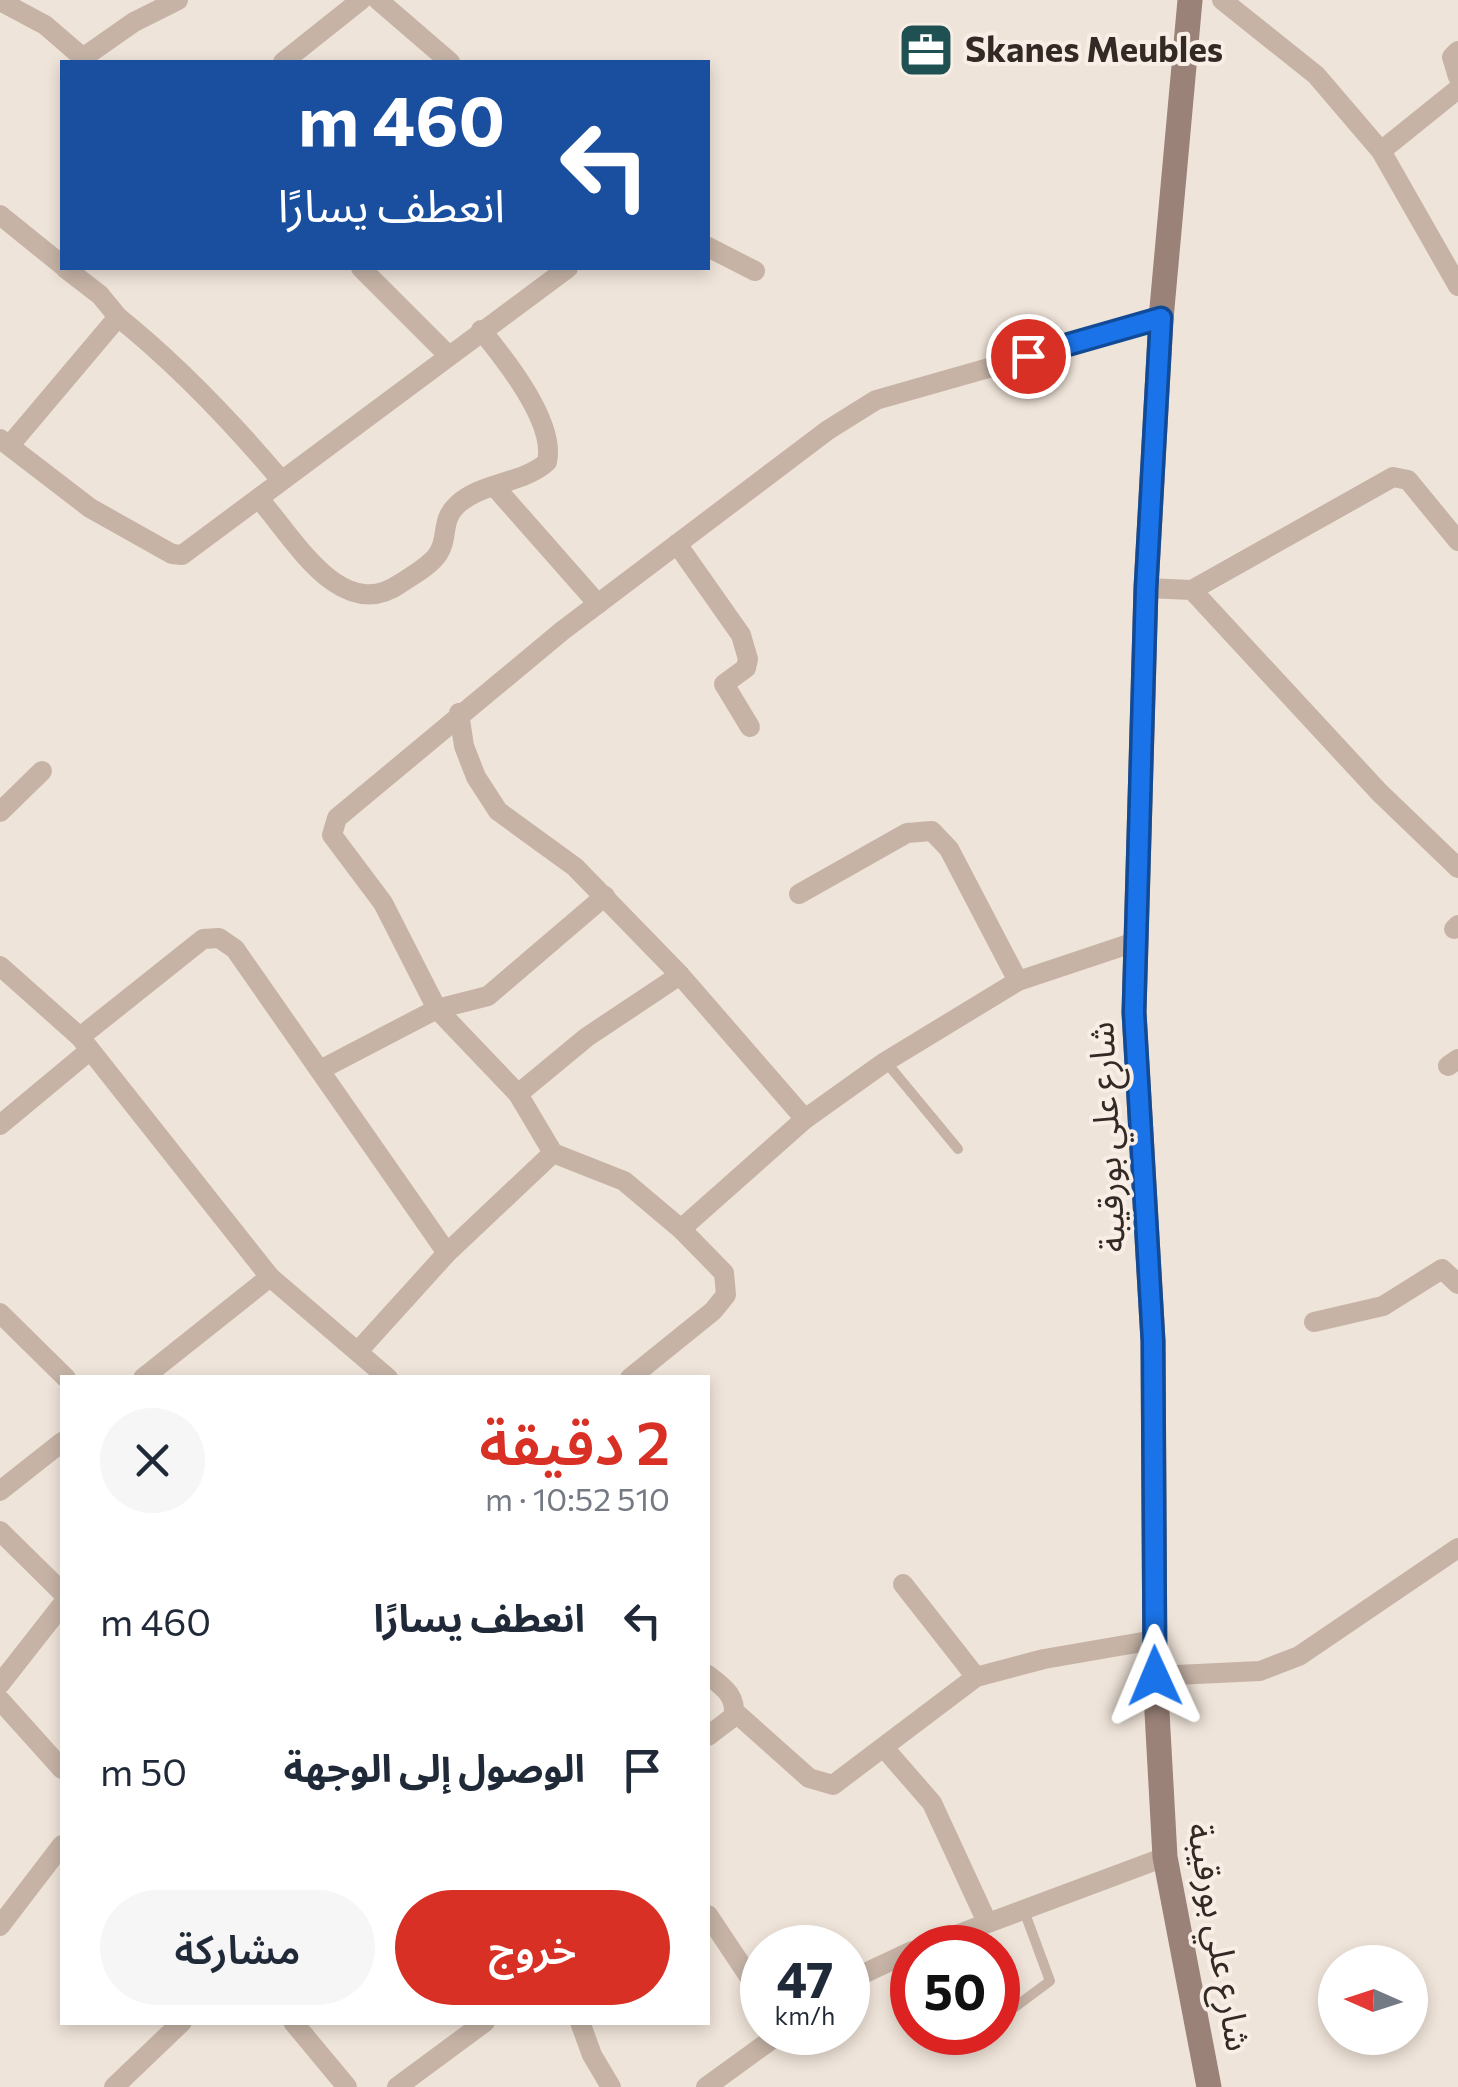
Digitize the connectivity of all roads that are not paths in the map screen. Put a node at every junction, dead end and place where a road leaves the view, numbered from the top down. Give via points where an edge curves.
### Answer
1 (178, 0) edge
2 (360, 0) edge
3 (378, 0) edge
4 (1190, 0) edge
5 (1222, 0) edge
6 (7, 2) edge
7 (1458, 51) edge
8 (86, 60) edge
9 (285, 60) edge
10 (448, 60) edge
11 (1458, 77) edge
12 (1458, 89) edge
13 (1381, 151) junction
14 (0, 214) edge
15 (710, 248) edge
16 (60, 263) edge
17 (69, 270) edge
18 (363, 270) edge
19 (565, 270) edge
20 (755, 271) dead end
21 (1458, 286) edge
22 (118, 317) junction
23 (1161, 318) junction
24 (481, 330) junction
25 (448, 355) junction
26 (5, 442) edge
27 (281, 480) junction
28 (494, 486) junction
29 (260, 500) junction
30 (1458, 540) edge
31 (677, 544) junction
32 (1146, 588) junction
33 (1192, 590) junction
34 (598, 604) junction
35 (459, 713) junction
36 (750, 727) dead end
37 (42, 771) dead end
38 (0, 812) edge
39 (1458, 868) edge
40 (799, 894) dead end
41 (604, 896) junction
42 (1136, 942) junction
43 (0, 966) edge
44 (680, 975) junction
45 (1018, 981) junction
46 (436, 1009) junction
47 (84, 1044) junction
48 (885, 1062) junction
49 (320, 1070) junction
50 (518, 1094) junction
51 (806, 1120) junction
52 (0, 1125) edge
53 (958, 1150) dead end
54 (552, 1152) junction
55 (681, 1229) junction
56 (448, 1253) junction
57 (270, 1277) junction
58 (1458, 1284) edge
59 (0, 1313) edge
60 (1314, 1322) dead end
61 (360, 1349) junction
62 (63, 1375) edge
63 (147, 1375) edge
64 (385, 1375) edge
65 (634, 1375) edge
66 (60, 1444) edge
67 (0, 1492) edge
68 (0, 1531) edge
69 (1458, 1548) edge
70 (903, 1584) dead end
71 (60, 1590) edge
72 (60, 1608) edge
73 (1154, 1640) junction
74 (1155, 1676) junction
75 (710, 1677) edge
76 (976, 1677) junction
77 (0, 1684) edge
78 (0, 1700) edge
79 (735, 1712) junction
80 (710, 1734) edge
81 (885, 1749) junction
82 (60, 1767) edge
83 (60, 1848) edge
84 (1165, 1857) junction
85 (1023, 1907) junction
86 (710, 1918) edge
87 (986, 1920) junction
88 (974, 1925) edge
89 (0, 1926) edge
90 (740, 1963) edge
91 (1020, 2003) edge
92 (179, 2025) edge
93 (296, 2025) edge
94 (482, 2025) edge
95 (581, 2025) edge
96 (750, 2055) edge
97 (114, 2087) edge
98 (347, 2087) edge
99 (396, 2087) edge
100 (611, 2087) edge
101 (706, 2087) edge
102 (1210, 2087) edge

1 - 8 street via 134,22
2 - 9 street
3 - 10 street
4 - 23 main road, شارع علي بورقيبة
5 - 13 street via 1316,74
6 - 8 street
7 - 11 street via 1452,57
12 - 13 street
13 - 21 street
14 - 16 street
15 - 20 street
17 - 22 street
18 - 25 street
19 - 24 street
22 - 26 street
22 - 27 street via 167,356
23 - 31 street via 876,400
23 - 32 main road, شارع علي بورقيبة
24 - 25 street
24 - 28 street via 520,378 550,452 540,468
25 - 27 street
26 - 29 street via 90,508 172,554 192,549
27 - 29 street
28 - 29 street via 464,499 446,517 437,555 386,594 368,598 332,582
28 - 34 street
30 - 33 street via 1408,480 1393,477
31 - 34 street
31 - 36 street via 746,647 746,668 724,684
32 - 33 street
32 - 42 main road, شارع علي بورقيبة
33 - 39 street
34 - 35 street
35 - 41 street via 464,746 487,797
35 - 46 street via 337,818 332,836 383,903
37 - 38 street
40 - 45 street via 906,833 932,832 948,849
41 - 44 street
41 - 46 street via 496,990
42 - 45 street
42 - 73 main road, شارع علي بورقيبة via 1153,1341
43 - 47 street
44 - 50 street via 587,1036
44 - 51 street
45 - 48 street
46 - 49 street
46 - 50 street
47 - 49 street via 210,936 235,949
47 - 52 street
47 - 57 street
48 - 51 street
48 - 53 lane
49 - 56 street
50 - 54 street
51 - 55 street
54 - 55 street via 624,1181
54 - 56 street
55 - 65 street via 724,1272 726,1294
56 - 61 street
57 - 61 street
57 - 63 street
58 - 60 street via 1442,1269 1382,1306
59 - 62 street
61 - 64 street
66 - 67 street
68 - 71 street
69 - 74 street via 1270,1669
70 - 76 street
72 - 77 street
73 - 74 main road, شارع علي بورقيبة
73 - 76 street
74 - 84 main road, شارع علي بورقيبة
75 - 79 street via 734,1699
76 - 81 street
78 - 82 street
79 - 80 street
79 - 81 street via 824,1786 839,1783
81 - 87 street via 932,1803
83 - 89 street
84 - 85 street
84 - 102 main road, شارع علي بورقيبة
85 - 87 street
85 - 91 lane via 1050,1981
86 - 90 street
87 - 88 street
92 - 97 street
93 - 98 street
94 - 99 street
95 - 100 street
96 - 101 street

